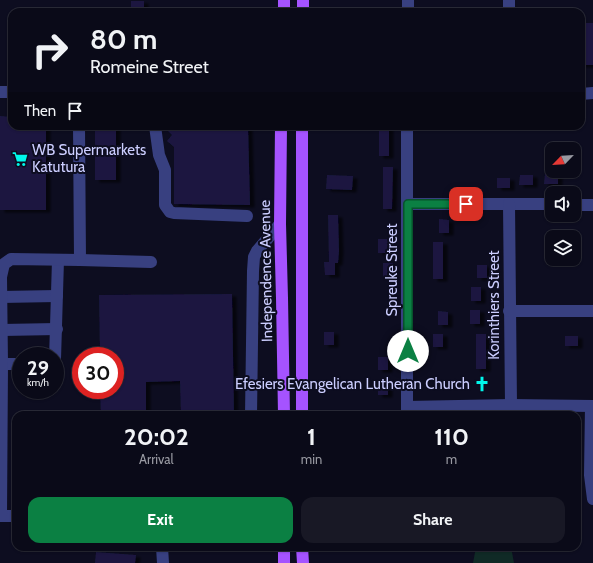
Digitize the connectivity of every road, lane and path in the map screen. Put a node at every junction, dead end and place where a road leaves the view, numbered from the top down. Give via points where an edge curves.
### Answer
1 (79, 130) edge
2 (155, 130) edge
3 (281, 130) edge
4 (302, 130) edge
5 (407, 130) edge
6 (408, 204) junction
7 (509, 204) junction
8 (545, 204) edge
9 (581, 205) edge
10 (593, 205) edge
11 (247, 216) dead end
12 (280, 224) junction
13 (58, 260) junction
14 (80, 260) junction
15 (151, 262) dead end
16 (57, 296) junction
17 (1, 297) junction
18 (510, 311) junction
19 (593, 311) edge
20 (56, 329) junction
21 (2, 330) junction
22 (55, 347) edge
23 (2, 364) junction
24 (12, 364) edge
25 (1, 394) edge
26 (511, 405) junction
27 (592, 406) edge
28 (251, 411) edge
29 (284, 411) edge
30 (302, 411) edge
31 (407, 411) edge
32 (0, 478) edge
33 (593, 499) edge
34 (0, 516) edge
35 (12, 516) edge
36 (162, 551) edge
37 (284, 551) edge
38 (302, 551) edge
39 (163, 563) edge
40 (284, 563) edge
41 (302, 563) edge

1 - 14 street
2 - 11 street via 157,149 165,170 167,208 174,213
3 - 12 main road, Independence Avenue
4 - 30 main road
5 - 6 street, Spreuke Street
6 - 7 street
6 - 31 street, Spreuke Street
7 - 8 street
7 - 18 street, Korinthiers Street
9 - 10 street
12 - 28 street via 256,251 254,257
12 - 29 main road, Independence Avenue
13 - 14 street
13 - 16 street
13 - 17 street via 11,259 4,264
14 - 15 street
16 - 17 street
16 - 20 street
17 - 21 street
18 - 19 street
18 - 26 street, Korinthiers Street
20 - 21 street
20 - 22 street
21 - 23 street
23 - 24 street
23 - 25 street
25 - 32 street
26 - 27 street
26 - 31 street
27 - 33 street via 590,475
32 - 34 street
34 - 35 street
36 - 39 street
37 - 40 main road
38 - 41 main road

